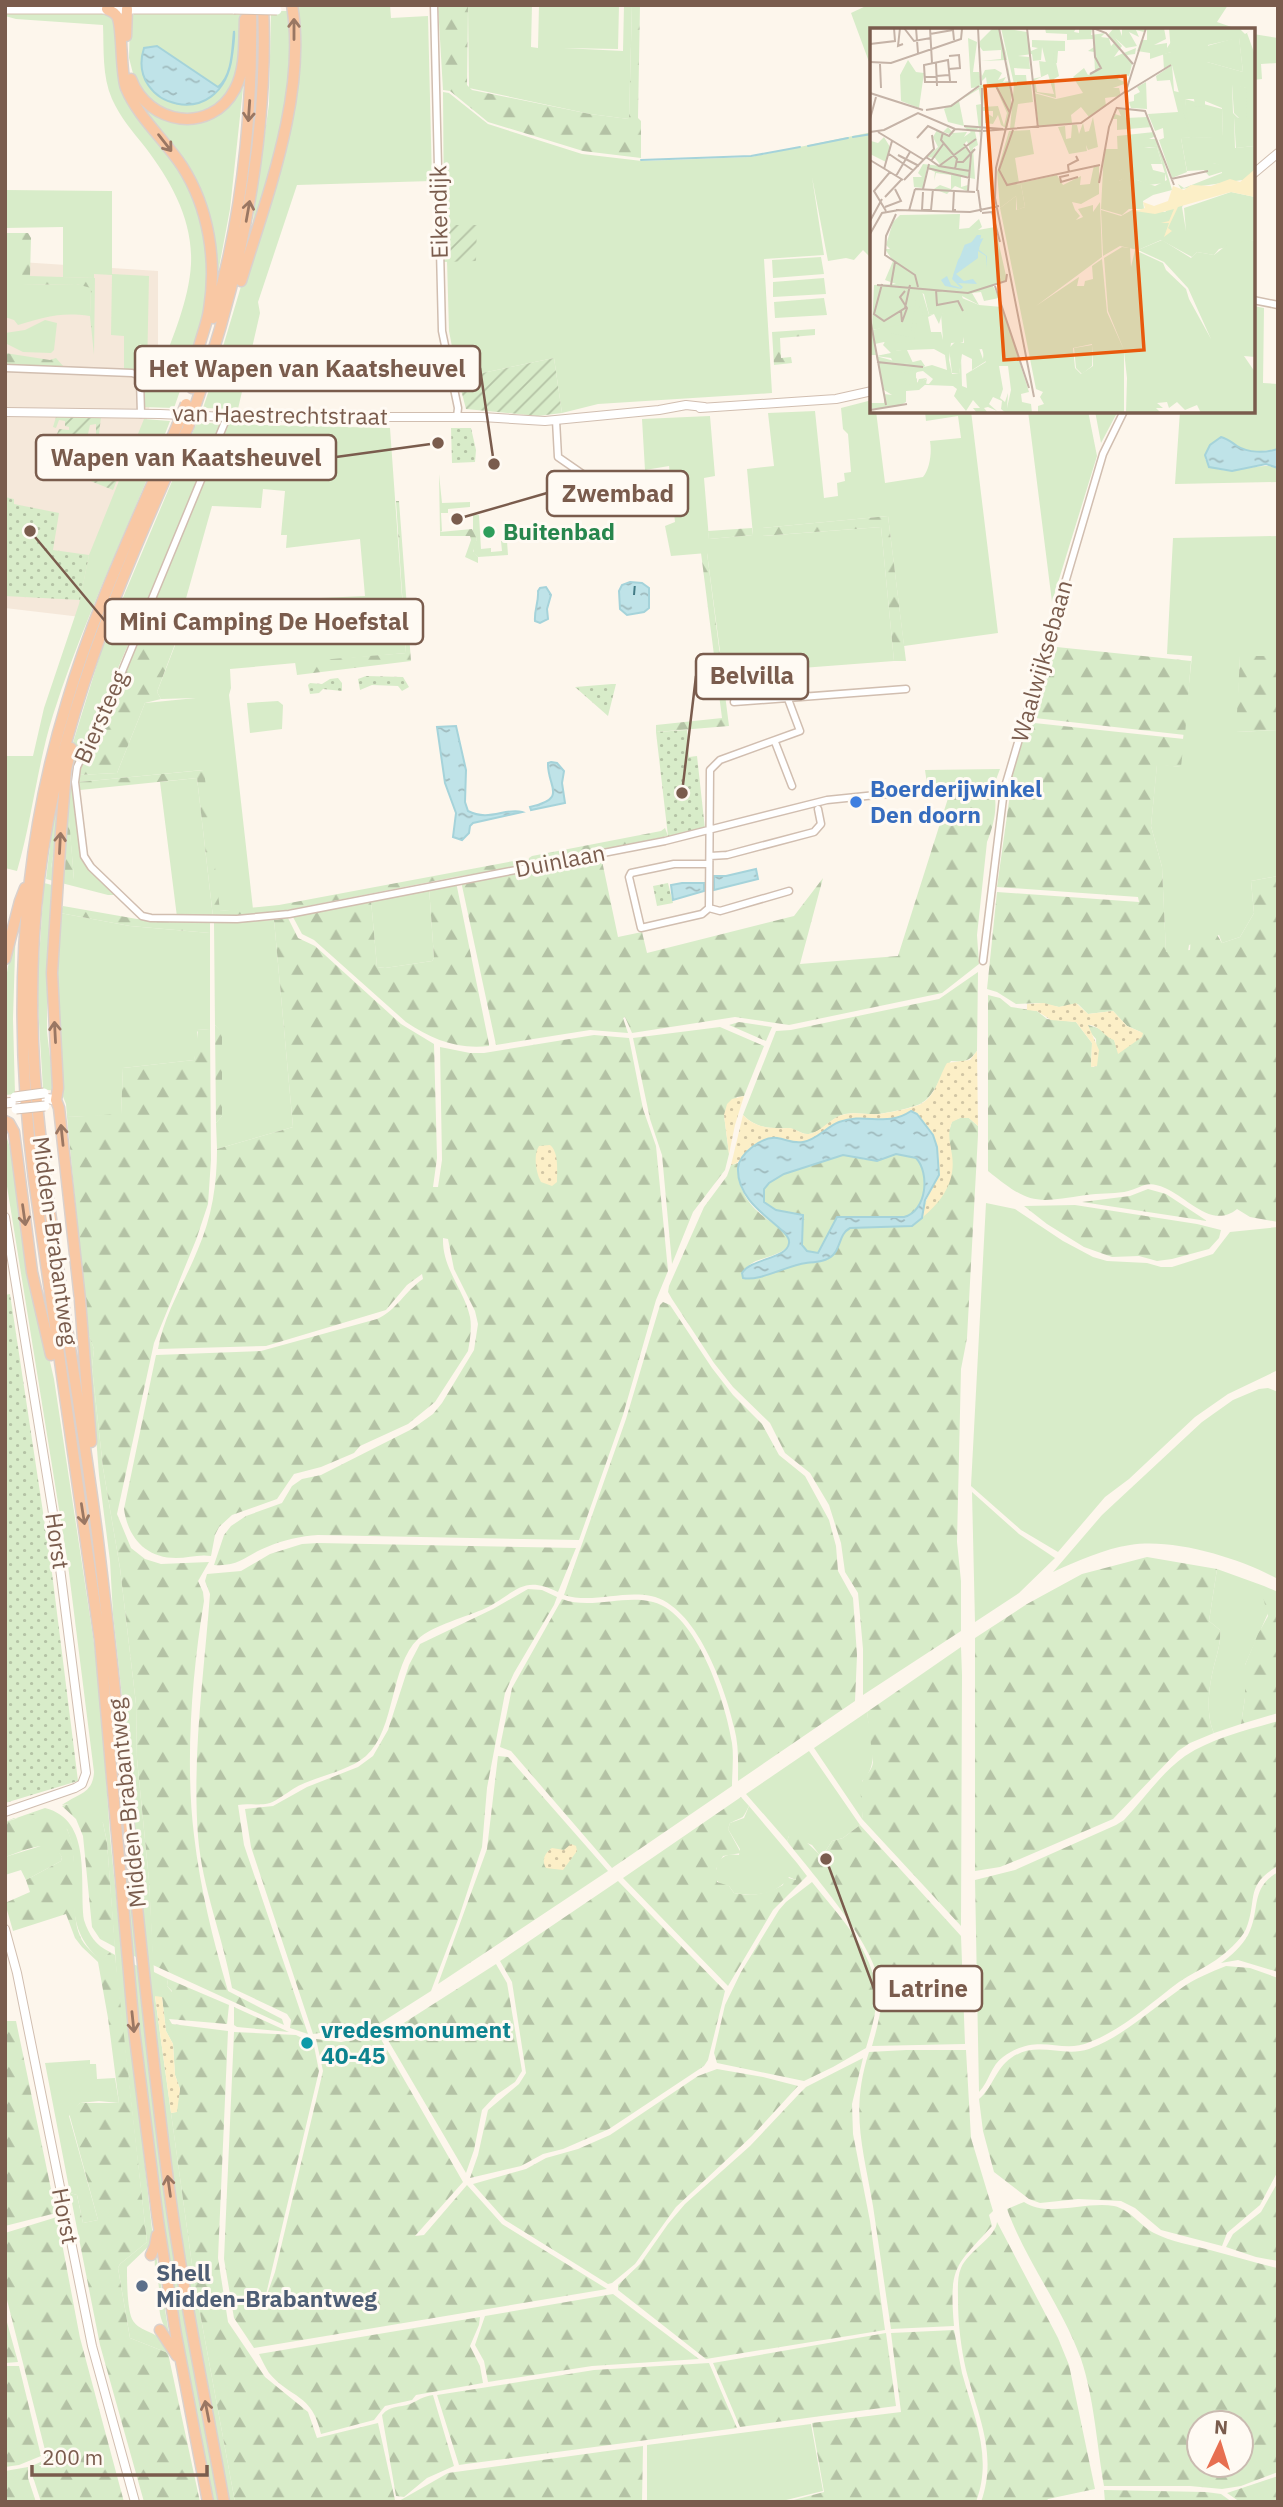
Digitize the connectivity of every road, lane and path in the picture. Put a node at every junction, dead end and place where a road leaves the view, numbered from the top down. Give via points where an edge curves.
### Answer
1 (251, 5) edge
2 (263, 5) edge
3 (434, 5) edge
4 (290, 6) edge
5 (239, 7) edge
6 (5, 9) edge
7 (107, 9) junction
8 (127, 9) junction
9 (1278, 153) edge
10 (1255, 172) edge
11 (1255, 300) edge
12 (229, 301) junction
13 (1278, 305) edge
14 (5, 368) edge
15 (192, 388) junction
16 (870, 391) edge
17 (191, 404) junction
18 (5, 412) edge
19 (1123, 413) edge
20 (141, 414) junction
21 (227, 417) junction
22 (457, 417) junction
23 (555, 420) junction
24 (183, 427) junction
25 (623, 502) dead end
26 (81, 689) junction
27 (906, 689) dead end
28 (788, 699) junction
29 (734, 702) dead end
30 (775, 742) junction
31 (792, 786) dead end
32 (1004, 790) junction
33 (818, 809) dead end
34 (710, 830) junction
35 (710, 856) junction
36 (709, 864) junction
37 (29, 879) junction
38 (789, 891) dead end
39 (121, 895) joint
40 (709, 908) junction
41 (5, 959) edge
42 (983, 961) dead end
43 (47, 1099) junction
44 (12, 1102) edge
45 (5, 1111) edge
46 (5, 1121) edge
47 (5, 1217) edge
48 (71, 1446) junction
49 (92, 1497) junction
50 (5, 1812) edge
51 (5, 1929) edge
52 (158, 2221) junction
53 (151, 2255) dead end
54 (160, 2330) dead end
55 (182, 2368) junction
56 (135, 2502) edge
57 (208, 2502) edge
58 (224, 2502) edge

1 -> 15 highway, Midden-Brabantweg via 248,120 238,206 218,303
12 -> 2 highway, Midden-Brabantweg via 244,239 257,148
3 - 22 street, Eikendijk via 442,331
4 - 5 main road, bridge via 277,10
12 -> 4 highway via 239,285 286,123 295,16
5 - 8 main road
5 - 8 highway via 243,60 235,88 216,109 184,119 154,110 134,89 127,64
6 - 7 main road
7 - 8 main road
7 -> 15 highway via 119,22 126,88 189,178 207,229 212,288
9 - 10 street
11 - 13 street
12 - 17 highway, Midden-Brabantweg
14 - 20 street via 138,375
15 - 17 highway, Midden-Brabantweg
16 - 23 street, van Haestrechtstraat via 836,399 686,405
17 - 24 highway, Midden-Brabantweg, bridge
18 - 20 street, van Haestrechtstraat
19 - 32 street, Waalwijksebaan via 1103,454
20 - 21 street, van Haestrechtstraat
21 - 22 street, van Haestrechtstraat
21 - 39 street, Biersteeg via 75,775 84,856
22 - 23 street, van Haestrechtstraat
23 - 25 street via 558,457
24 - 26 highway, Midden-Brabantweg
24 - 37 highway, Midden-Brabantweg via 96,619 70,692 48,773
43 -> 26 highway via 58,1088 54,936 66,770
26 - 49 highway, Midden-Brabantweg via 57,775 39,874 31,1030 38,1129
27 - 28 street
28 - 29 street
28 - 30 street via 800,731
30 - 31 street
30 - 34 street via 714,763 708,775
32 - 34 street, Duinlaan via 844,798
32 - 42 street, Waalwijksebaan
33 - 35 street via 821,824 814,832
34 - 35 street
34 - 39 street, Duinlaan via 268,917 151,918 142,916
35 - 36 street
36 - 40 street
36 - 40 street via 674,864 629,877 640,928 702,914
37 - 41 highway
37 - 48 highway, Midden-Brabantweg via 22,993 25,1104
38 - 40 street via 720,911
43 - 44 main road, bridge
49 -> 43 highway via 80,1300 59,1108
44 - 45 main road
46 -> 48 highway via 14,1132 32,1272
47 - 50 street, Horst via 53,1513 86,1773 75,1788
48 -> 52 highway, Midden-Brabantweg via 100,1640 134,2030
58 -> 49 highway, Midden-Brabantweg via 168,2181
51 - 56 street, Horst via 18,1973 92,2346
52 - 53 highway
52 - 55 highway, Midden-Brabantweg
54 - 55 highway
55 - 57 highway, Midden-Brabantweg

